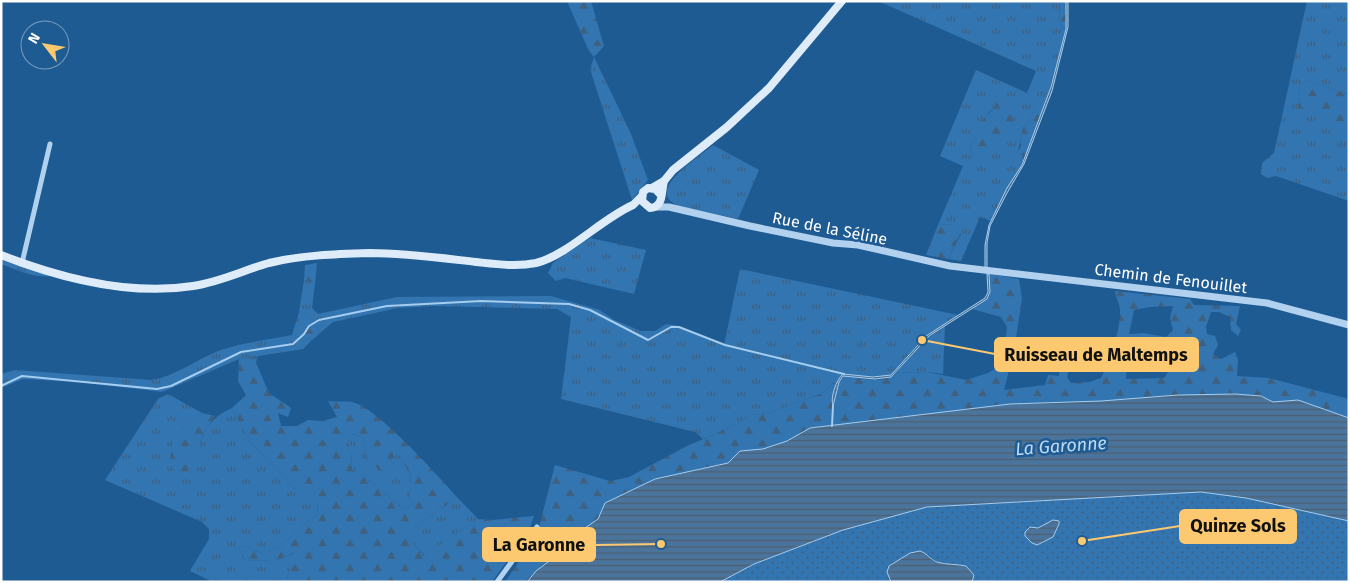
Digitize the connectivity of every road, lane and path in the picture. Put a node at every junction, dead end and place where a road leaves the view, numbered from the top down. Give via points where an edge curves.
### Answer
1 (842, 1) edge
2 (50, 144) dead end
3 (664, 181) junction
4 (652, 188) junction
5 (642, 196) junction
6 (661, 196) junction
7 (633, 205) junction
8 (651, 207) junction
9 (669, 207) junction
10 (1, 255) edge
11 (22, 263) junction
12 (987, 271) joint
13 (1349, 325) edge
14 (537, 527) dead end
15 (497, 582) edge

1 - 3 main road via 763,93
2 - 11 street
3 - 4 main road
3 - 6 main road
4 - 5 main road via 645,190
4 - 6 main road
5 - 7 main road
5 - 8 main road via 642,201
6 - 8 main road via 661,202
6 - 9 street
7 - 8 main road
7 - 11 main road via 560,252 524,265 388,253 308,256 268,264 205,284 165,288 102,283
8 - 9 street, Rue de la Séline
9 - 12 street, Rue de la Séline via 833,243
10 - 11 main road
12 - 13 street, Chemin de Fenouillet via 1267,303
14 - 15 street

